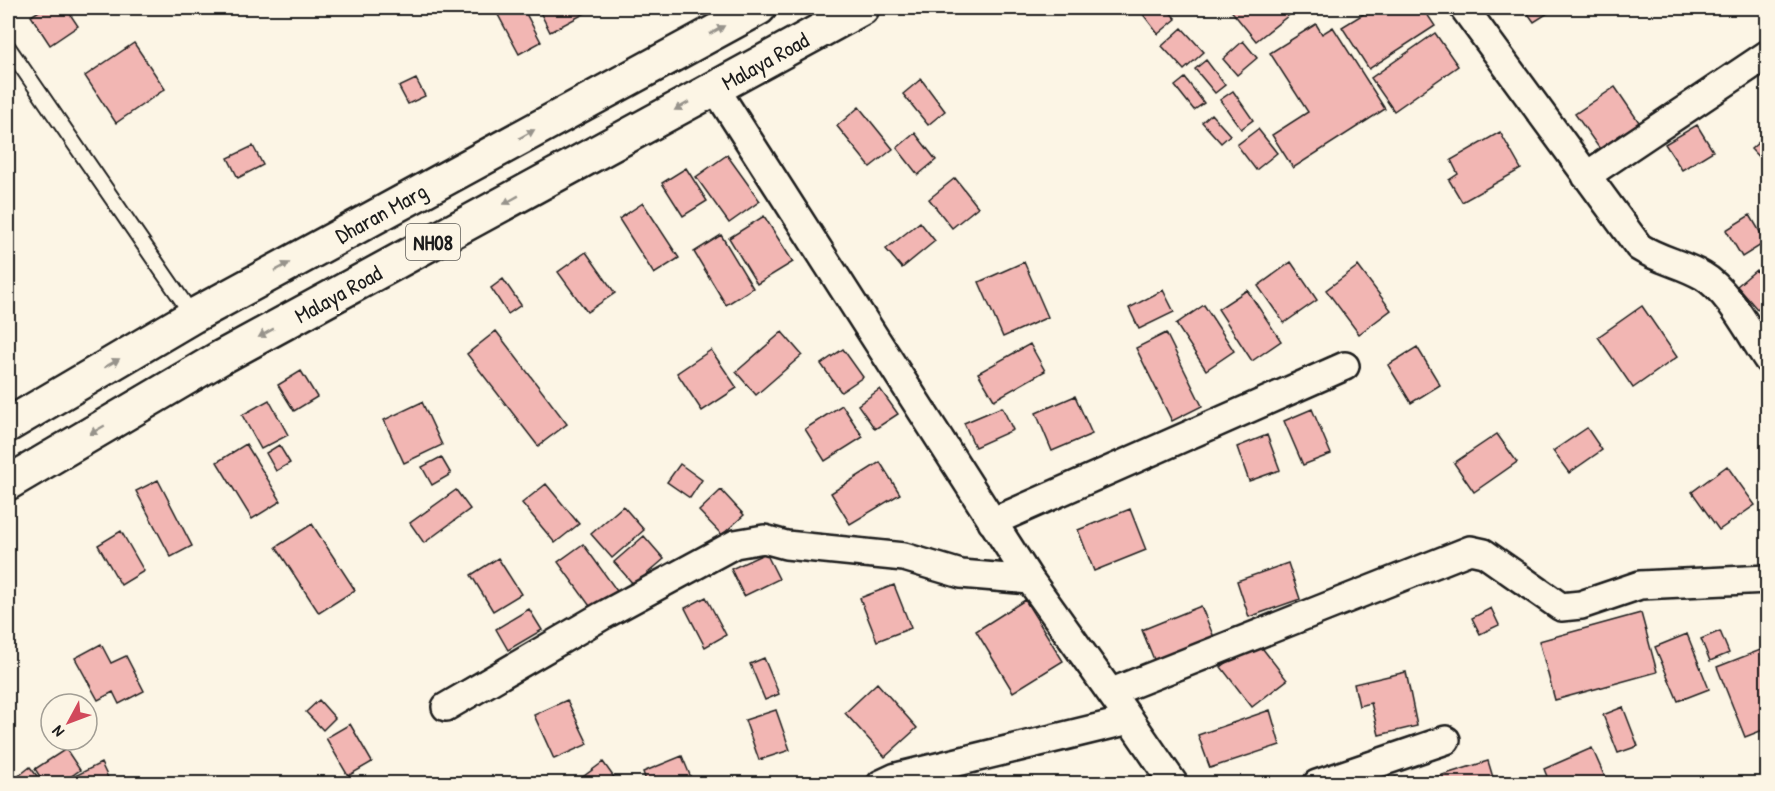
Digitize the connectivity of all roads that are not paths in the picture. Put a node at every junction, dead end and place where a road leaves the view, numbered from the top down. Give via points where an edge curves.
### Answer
1 (759, 8) edge
2 (862, 8) edge
3 (1464, 8) edge
4 (8, 47) edge
5 (1767, 54) edge
6 (715, 88) junction
7 (597, 96) junction
8 (622, 139) junction
9 (1586, 176) junction
10 (193, 316) junction
11 (1767, 360) edge
12 (1345, 366) dead end
13 (8, 425) edge
14 (8, 483) edge
15 (992, 522) junction
16 (1767, 579) edge
17 (1029, 580) junction
18 (1112, 692) junction
19 (446, 707) dead end
20 (1130, 720) junction
21 (1446, 740) dead end
22 (881, 783) edge
23 (1174, 783) edge
24 (1317, 783) edge

7 -> 1 main road, Dharan Marg / NH08
2 - 6 main road, Malaya Road / NH08
3 - 9 street
4 - 10 lane
5 - 9 street
6 -> 8 main road, Malaya Road / NH08
6 - 15 street
7 - 8 main road
10 -> 7 main road, Dharan Marg / NH08
8 -> 14 main road, Malaya Road / NH08 via 220,358
9 - 11 street via 1639,247 1654,257 1702,275 1717,287
13 -> 10 main road, Dharan Marg / NH08
12 - 15 street
15 - 17 street
16 - 18 street via 1640,585 1561,607 1484,553 1470,550
17 - 18 street
17 - 19 street via 961,574 904,557 786,545 764,539 735,544
18 - 20 street
20 - 22 street
20 - 23 street
21 - 24 street

